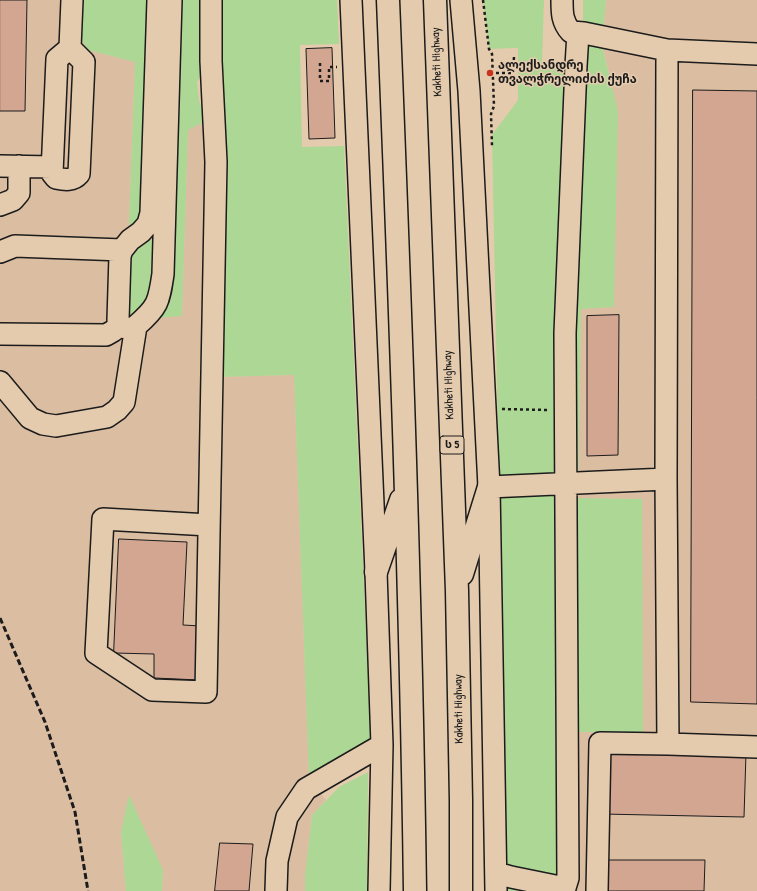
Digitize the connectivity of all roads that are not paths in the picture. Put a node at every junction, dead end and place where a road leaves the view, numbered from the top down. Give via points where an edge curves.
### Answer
1 (72, 0) edge
2 (158, 0) edge
3 (171, 0) edge
4 (211, 0) edge
5 (351, 0) edge
6 (388, 0) edge
7 (435, 0) edge
8 (461, 0) edge
9 (562, 0) edge
10 (578, 33) junction
11 (70, 48) junction
12 (667, 50) junction
13 (757, 54) edge
14 (9, 166) edge
15 (52, 167) junction
16 (0, 205) edge
17 (122, 250) junction
18 (0, 252) edge
19 (128, 326) junction
20 (0, 334) edge
21 (0, 382) edge
22 (666, 479) junction
23 (565, 483) junction
24 (405, 487) junction
25 (489, 487) junction
26 (209, 525) junction
27 (376, 572) junction
28 (457, 591) junction
29 (668, 744) junction
30 (382, 745) junction
31 (757, 747) edge
32 (497, 882) edge
33 (565, 890) edge
34 (276, 891) edge
35 (379, 891) edge
36 (415, 891) edge
37 (461, 891) edge
38 (597, 891) edge

1 - 11 street
2 - 17 street via 151,213 148,224 125,244
3 - 19 street via 163,274 156,306
4 - 26 street via 216,162
5 - 27 street
6 - 24 highway via 404,394
7 - 28 highway, Kakheti Highway / ს 5
8 - 25 street via 469,91
9 - 10 street via 565,25 571,32
10 - 12 street
10 - 23 street via 565,333
11 - 15 street via 57,60
11 - 15 street via 84,62 79,174 69,180 56,178
12 - 13 street
12 - 22 street
14 - 15 street
14 - 16 street via 19,193 13,200
17 - 18 street via 15,246
17 - 19 street via 118,320
19 - 20 street via 106,335
19 - 21 street via 124,402 107,417 56,426 43,424 30,418
22 - 23 street
22 - 29 street
23 - 25 street
23 - 33 street via 568,878
24 - 27 highway
24 - 36 highway
25 - 28 highway
25 - 32 street
26 - 26 street via 206,692 152,690 96,653 103,519
27 - 30 street
28 - 37 highway, Kakheti Highway / ს 5
29 - 31 street
29 - 38 street via 600,743
30 - 34 street via 306,789 302,794 287,817 277,861
30 - 35 street
32 - 33 street via 511,877

